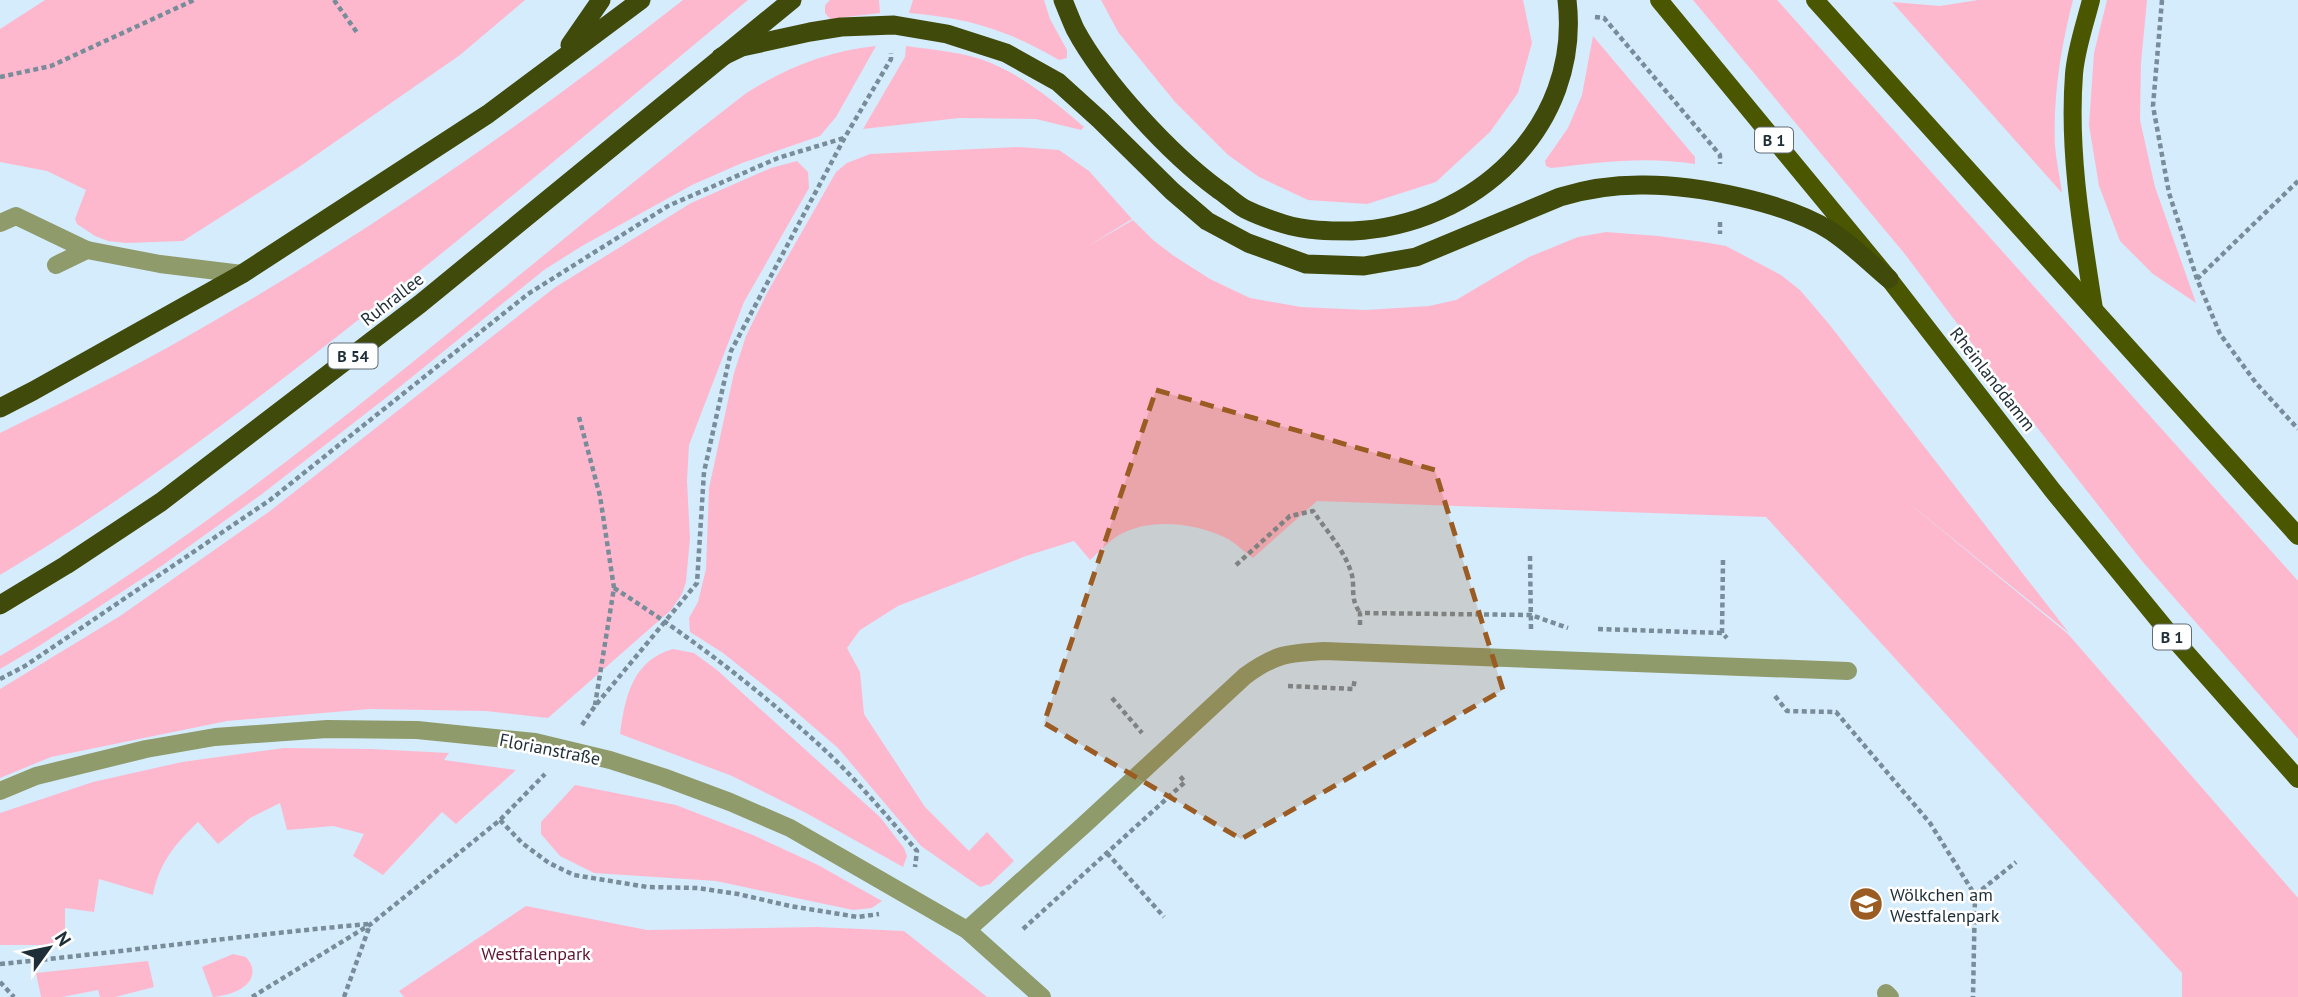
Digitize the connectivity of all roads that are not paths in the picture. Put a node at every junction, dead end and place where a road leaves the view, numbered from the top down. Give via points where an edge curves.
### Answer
1 (601, 0) edge
2 (641, 0) edge
3 (792, 0) edge
4 (1063, 0) edge
5 (1659, 0) edge
6 (1815, 0) edge
7 (2091, 0) edge
8 (1568, 8) edge
9 (721, 57) junction
10 (553, 66) junction
11 (5, 216) edge
12 (87, 250) junction
13 (56, 265) dead end
14 (242, 275) junction
15 (1889, 279) junction
16 (2094, 309) junction
17 (0, 408) edge
18 (2298, 536) edge
19 (0, 605) edge
20 (1847, 671) dead end
21 (2298, 779) edge
22 (0, 791) edge
23 (967, 930) junction
24 (1042, 997) edge

1 - 10 highway
2 - 10 highway
3 - 9 highway, Ruhrallee / B 54
4 - 8 highway via 1106,76 1199,175 1244,208 1286,225 1326,232 1378,230 1427,216 1474,192 1511,162 1542,122 1554,93 1564,65
5 - 15 main road, Rheinlanddamm / B 1
6 - 16 main road
7 - 16 main road via 2074,70 2073,107 2080,218
9 - 15 highway via 742,47 810,32 894,25 947,34 1006,53 1058,82 1207,221 1248,243 1306,264 1364,266 1416,257 1583,190 1642,185 1720,194 1800,216 1830,230
9 - 19 highway, Ruhrallee / B 54 via 420,304 161,502
10 - 14 highway
11 - 12 street
12 - 13 street
12 - 14 street
14 - 17 highway
15 - 21 main road, Rheinlanddamm / B 1 via 2174,639
16 - 18 main road
20 - 23 street via 1286,653 1245,676
22 - 23 street, Florianstraße via 48,773 215,737 327,729 417,730 535,743 610,760 730,802 790,828
23 - 24 street, Florianstraße

